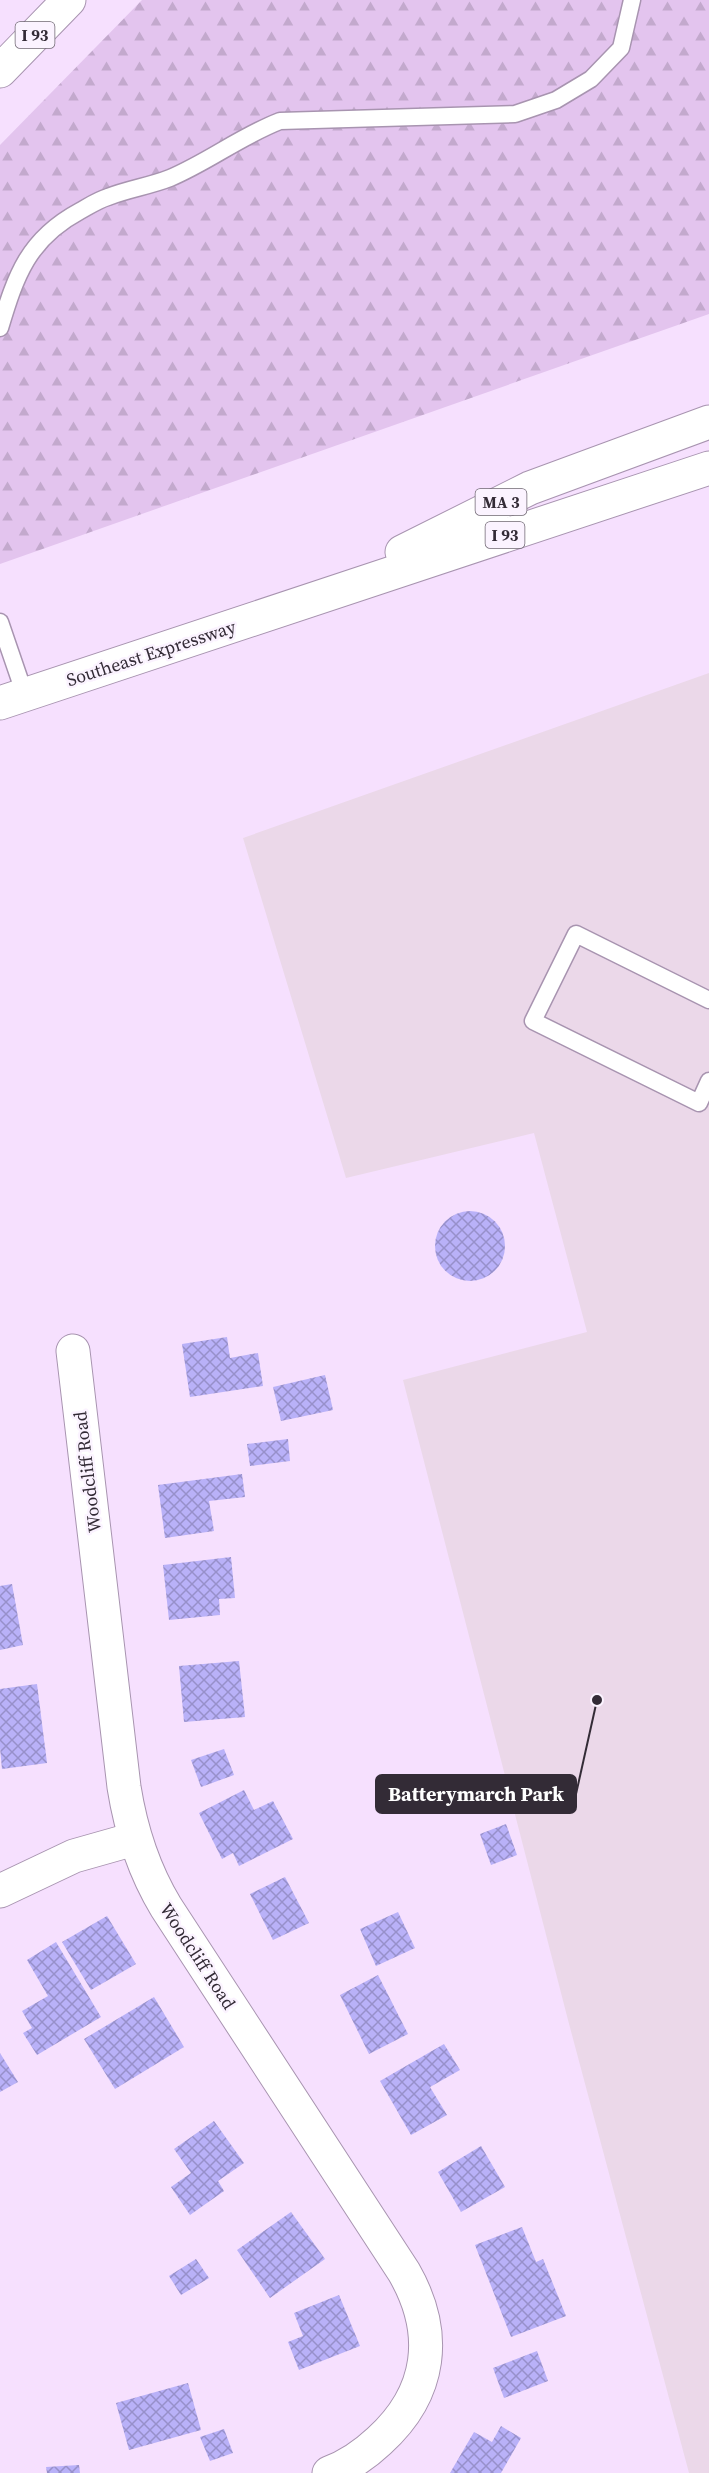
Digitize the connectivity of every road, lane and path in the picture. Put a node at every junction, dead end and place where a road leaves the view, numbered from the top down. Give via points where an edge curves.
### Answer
1 (69, 0) edge
2 (632, 0) edge
3 (0, 70) edge
4 (0, 328) edge
5 (709, 422) edge
6 (709, 468) edge
7 (301, 603) junction
8 (0, 621) edge
9 (8, 698) edge
10 (709, 1000) edge
11 (709, 1082) edge
12 (73, 1351) dead end
13 (134, 1839) junction
14 (0, 1891) edge
15 (329, 2473) edge

1 - 3 main road, I 93
2 - 4 lane via 621,48 591,79 556,100 515,114 280,122 255,131 169,178 106,197 59,223 33,247 12,286
5 - 7 main road, MA 3 via 530,488
6 - 7 main road, I 93
7 - 9 main road, Southeast Expressway / I 93
8 - 9 lane
10 - 11 lane via 576,934 533,1021 699,1103
12 - 13 main road, Woodcliff Road via 124,1787
13 - 14 main road via 75,1856
13 - 15 main road, Woodcliff Road via 166,1907 404,2272 419,2302 426,2358 414,2397 403,2417 372,2448

